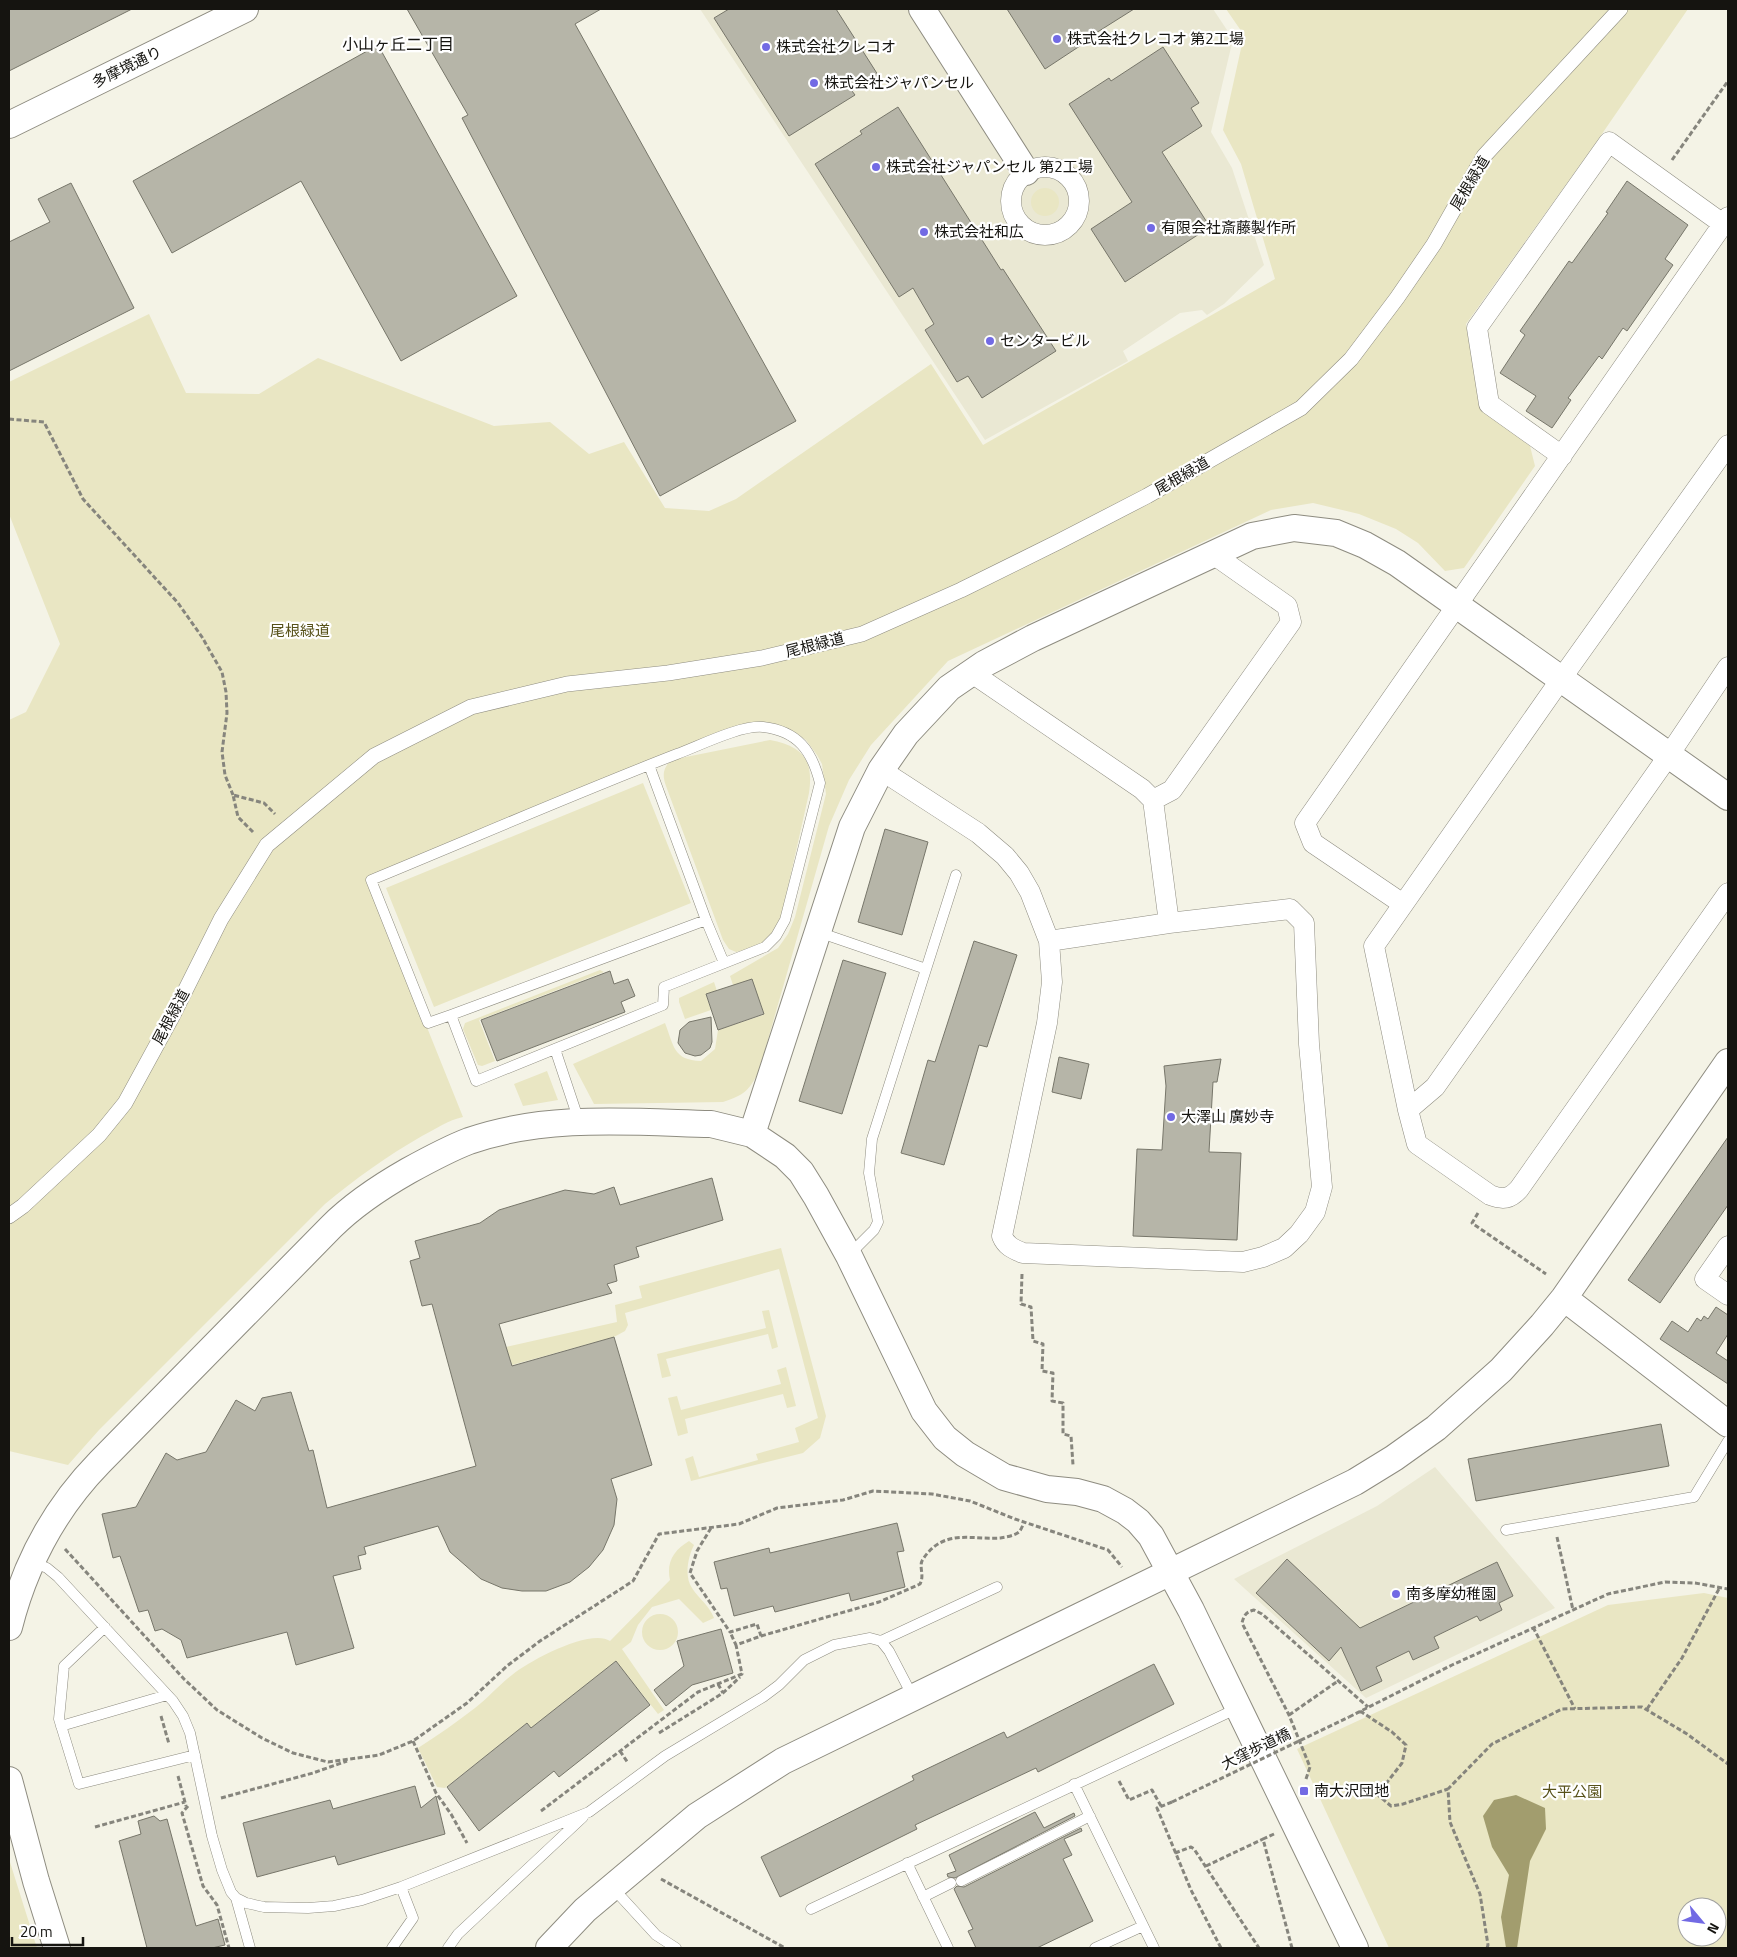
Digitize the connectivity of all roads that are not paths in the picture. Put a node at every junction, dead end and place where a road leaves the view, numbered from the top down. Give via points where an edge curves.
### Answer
1 (245, 9) edge
2 (922, 9) edge
3 (1620, 9) edge
4 (9, 125) edge
5 (1026, 172) dead end
6 (1726, 221) edge
7 (1728, 445) edge
8 (1562, 456) junction
9 (1213, 554) junction
10 (1457, 606) junction
11 (1728, 667) edge
12 (972, 672) junction
13 (1561, 679) junction
14 (1669, 755) junction
15 (649, 765) junction
16 (881, 770) junction
17 (1728, 797) edge
18 (1153, 800) junction
19 (956, 875) dead end
20 (1728, 893) edge
21 (1403, 904) junction
22 (706, 920) junction
23 (1170, 923) junction
24 (818, 932) junction
25 (1049, 940) junction
26 (724, 963) junction
27 (926, 969) junction
28 (451, 1015) junction
29 (554, 1049) junction
30 (1728, 1062) edge
31 (1408, 1110) junction
32 (579, 1122) junction
33 (752, 1134) junction
34 (9, 1216) edge
35 (1728, 1246) edge
36 (849, 1256) junction
37 (1728, 1295) edge
38 (1564, 1298) junction
39 (1728, 1424) edge
40 (1728, 1441) edge
41 (1506, 1530) dead end
42 (31, 1561) junction
43 (1171, 1572) junction
44 (997, 1587) dead end
45 (105, 1627) junction
46 (9, 1628) edge
47 (881, 1641) junction
48 (167, 1695) junction
49 (914, 1698) junction
50 (1239, 1707) junction
51 (61, 1726) junction
52 (195, 1755) junction
53 (9, 1780) edge
54 (1074, 1784) junction
55 (589, 1812) junction
56 (1090, 1816) junction
57 (907, 1863) junction
58 (612, 1886) junction
59 (401, 1887) junction
60 (236, 1898) junction
61 (924, 1898) junction
62 (811, 1909) dead end
63 (1143, 1926) junction
64 (57, 1948) edge
65 (250, 1948) edge
66 (392, 1948) edge
67 (448, 1948) edge
68 (549, 1948) edge
69 (676, 1948) edge
70 (948, 1948) edge
71 (1095, 1948) edge
72 (1154, 1948) edge
73 (1355, 1948) edge

1 - 4 street, 多摩境通り
2 - 5 street
3 - 34 street, 尾根緑道 via 1484,156 1434,244 1397,298 1351,359 1301,408 1147,496 1058,542 862,634 762,658 567,684 471,708 374,756 267,845 221,919 125,1103 99,1135
6 - 8 street
6 - 8 street via 1609,142 1477,328 1489,404
7 - 13 street
8 - 10 street
9 - 10 street via 1252,536 1294,528 1336,533 1366,545
9 - 12 street via 1033,638
9 - 18 street via 1286,606 1291,622 1172,790
10 - 13 street
10 - 21 street via 1305,822 1313,843
11 - 14 street
12 - 16 street via 949,688 927,710
12 - 18 street via 1142,789
13 - 14 street
13 - 21 street
14 - 17 street
14 - 31 street via 1435,1087
15 - 22 lane
15 - 26 lane via 740,730 761,727 779,730 795,739 807,749 816,764 820,783 785,920 765,947
15 - 28 lane via 371,880 428,1023
16 - 24 street via 852,827
16 - 25 street via 978,833 1005,856 1030,892
18 - 23 street
19 - 27 lane
20 - 31 street via 1511,1198 1490,1195 1417,1144
21 - 31 street via 1374,946
22 - 26 lane
22 - 28 lane
23 - 25 street
23 - 25 street via 1290,909 1304,923 1309,1044 1322,1187 1315,1212 1299,1234 1284,1248 1263,1258 1244,1262 1023,1253 1005,1242 1002,1236 1047,1022 1052,982
24 - 27 lane
24 - 33 street
26 - 29 lane via 664,987 663,1005
27 - 36 lane via 872,1139 869,1173 878,1222
28 - 29 lane via 476,1081
29 - 32 lane
30 - 38 street
32 - 33 street via 711,1124
32 - 42 street via 534,1126 470,1142 391,1181 343,1215 85,1477 59,1510
33 - 36 street via 785,1156 801,1172
35 - 37 street via 1705,1279
36 - 43 street via 924,1411 945,1438 1004,1477 1047,1489 1077,1492 1125,1511 1151,1536
38 - 39 street
38 - 43 street via 1501,1370 1436,1428 1394,1458 1355,1482
40 - 41 lane via 1694,1497
42 - 45 lane via 58,1578
42 - 46 street
43 - 49 street
43 - 50 street
44 - 47 lane
45 - 48 lane
45 - 51 lane via 64,1666
47 - 49 lane
47 - 55 lane via 870,1638 852,1641 804,1660 763,1697 665,1756
48 - 51 lane
48 - 52 lane via 183,1716
49 - 58 street via 776,1766 697,1816
50 - 54 lane
50 - 73 street
51 - 52 lane via 78,1784
52 - 60 lane via 222,1870
53 - 64 street
54 - 56 lane
54 - 57 lane
55 - 59 lane
55 - 67 lane via 458,1934
56 - 61 lane
56 - 63 lane
57 - 61 lane
57 - 62 lane
58 - 68 street
58 - 69 lane via 656,1935
59 - 60 lane via 362,1900 308,1908 264,1907
59 - 66 lane via 413,1918
60 - 65 lane
61 - 70 lane
63 - 71 lane
63 - 72 lane

